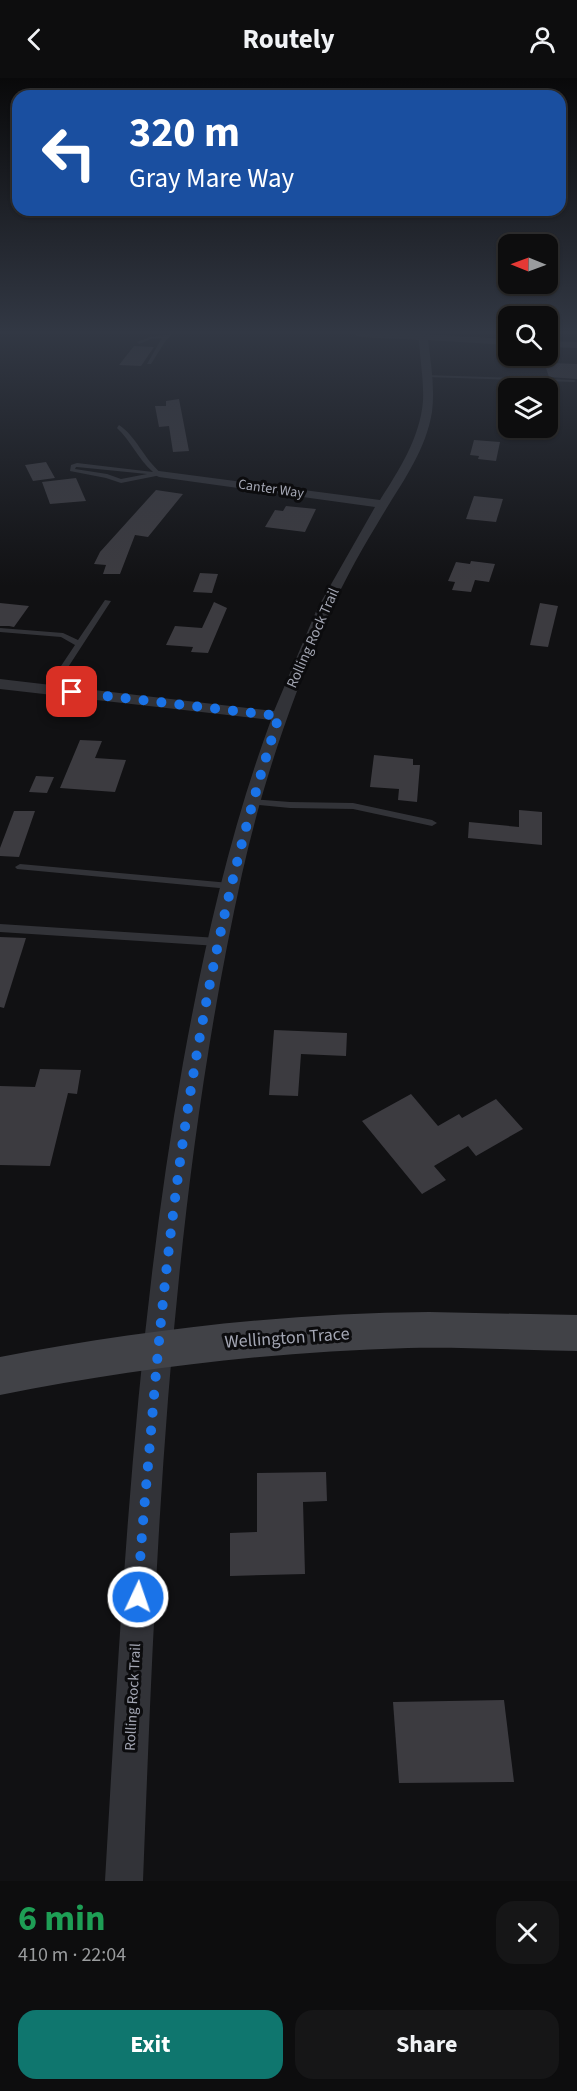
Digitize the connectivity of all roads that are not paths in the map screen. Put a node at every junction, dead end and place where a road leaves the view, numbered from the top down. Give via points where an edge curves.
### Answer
1 (425, 418) edge
2 (119, 427) dead end
3 (159, 474) junction
4 (383, 504) junction
5 (107, 602) dead end
6 (0, 630) edge
7 (79, 644) junction
8 (0, 684) edge
9 (49, 690) junction
10 (279, 716) junction
11 (252, 802) junction
12 (432, 823) dead end
13 (21, 867) dead end
14 (230, 886) junction
15 (0, 928) edge
16 (218, 942) junction
17 (577, 1333) edge
18 (158, 1349) junction
19 (0, 1376) edge
20 (124, 1881) edge

1 - 4 street, Rolling Rock Trail via 418,442
2 - 3 lane via 131,437 141,458
3 - 3 lane via 121,481 71,469 93,465
3 - 4 street, Canter Way
4 - 10 street, Rolling Rock Trail via 327,603
5 - 7 lane
6 - 7 lane via 63,634
7 - 9 lane
8 - 9 street
9 - 10 street
10 - 11 street, Rolling Rock Trail
11 - 12 lane via 353,806
11 - 14 street, Rolling Rock Trail
13 - 14 lane
14 - 16 street, Rolling Rock Trail
15 - 16 lane
16 - 18 street, Rolling Rock Trail via 183,1143
17 - 18 street, Wellington Trace via 410,1330 295,1335
18 - 19 street, Wellington Trace
18 - 20 street, Rolling Rock Trail via 139,1573

